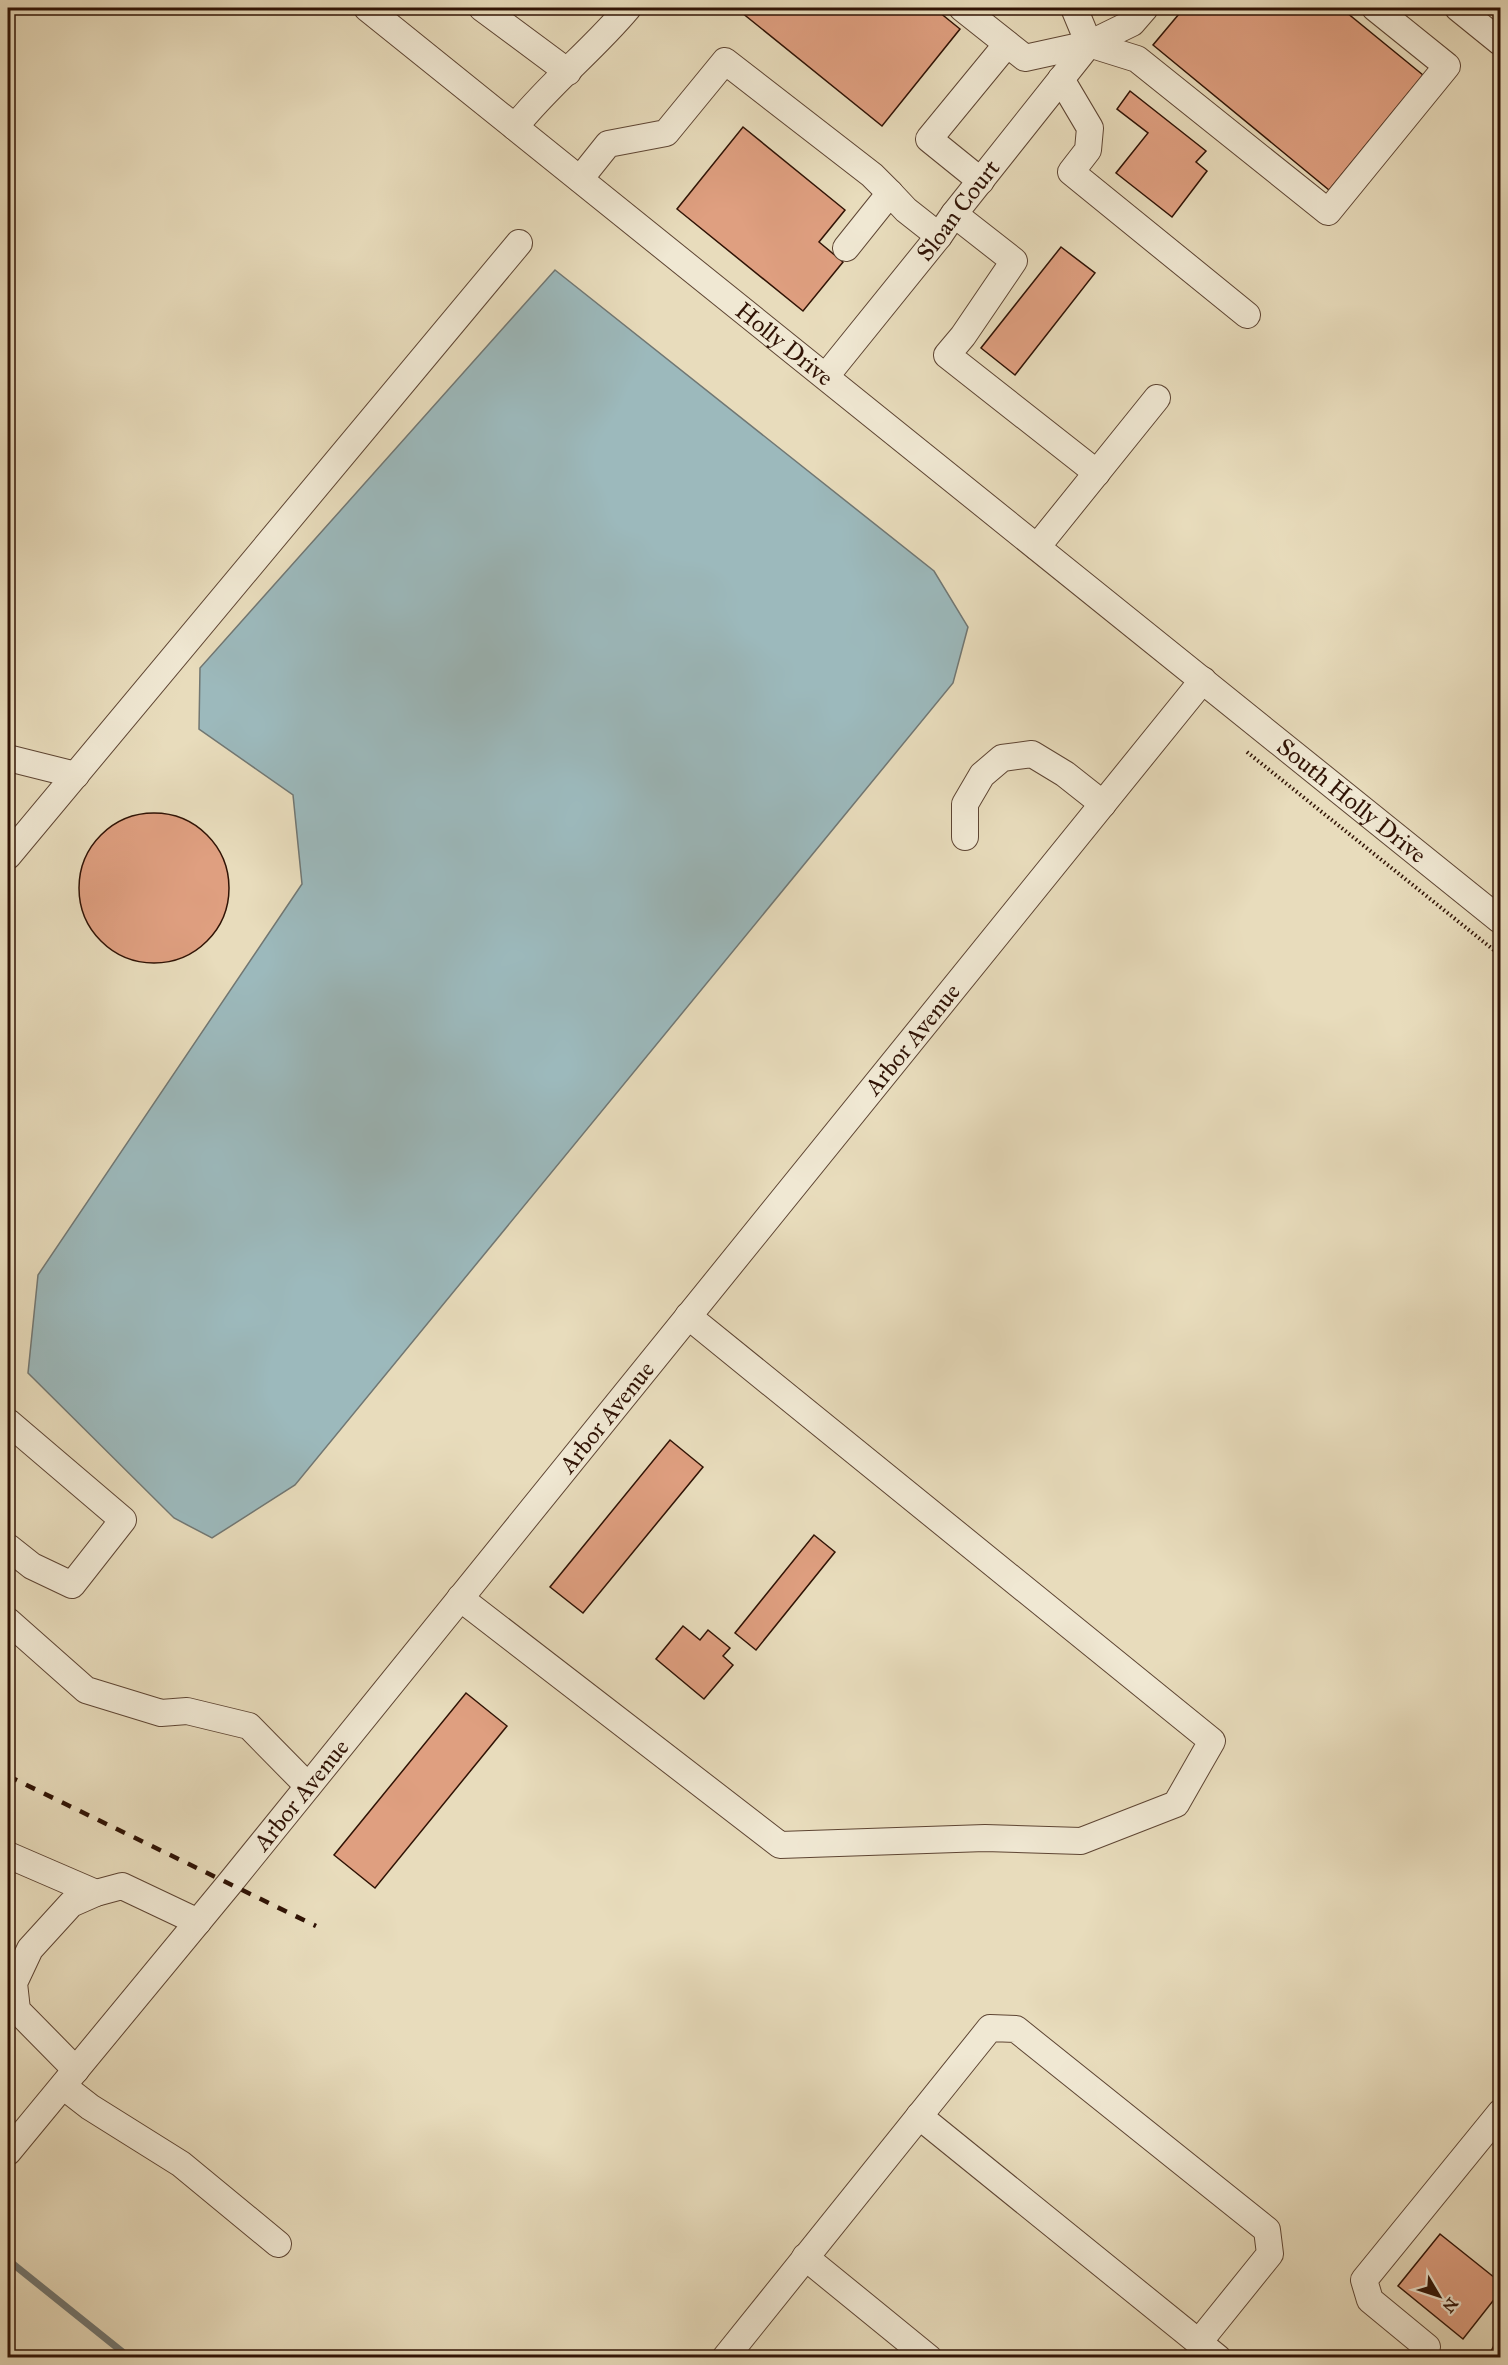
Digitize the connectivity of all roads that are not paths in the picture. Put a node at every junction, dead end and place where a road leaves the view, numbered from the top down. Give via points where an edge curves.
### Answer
1 (367, 8) edge
2 (482, 8) edge
3 (962, 8) edge
4 (1074, 8) edge
5 (1145, 8) edge
6 (1375, 8) edge
7 (1458, 8) edge
8 (615, 12) edge
9 (1500, 42) edge
10 (1007, 44) junction
11 (1089, 44) junction
12 (568, 72) junction
13 (1061, 79) junction
14 (515, 127) junction
15 (580, 179) junction
16 (981, 181) junction
17 (890, 193) junction
18 (954, 214) junction
19 (939, 236) junction
20 (519, 243) dead end
21 (846, 248) dead end
22 (1247, 315) dead end
23 (826, 376) junction
24 (1157, 398) dead end
25 (1097, 473) junction
26 (1037, 547) junction
27 (1203, 680) junction
28 (8, 758) edge
29 (76, 775) junction
30 (1103, 804) junction
31 (965, 837) dead end
32 (8, 856) edge
33 (1500, 920) edge
34 (688, 1316) junction
35 (8, 1422) edge
36 (8, 1546) edge
37 (460, 1598) junction
38 (8, 1621) edge
39 (309, 1786) junction
40 (8, 1855) edge
41 (96, 1893) junction
42 (198, 1922) junction
43 (12, 2006) edge
44 (70, 2078) junction
45 (1500, 2113) edge
46 (919, 2116) junction
47 (8, 2152) edge
48 (278, 2244) dead end
49 (805, 2257) junction
50 (1427, 2347) dead end
51 (1208, 2350) edge
52 (725, 2358) edge
53 (929, 2358) edge

1 - 14 street, Holly Drive
2 - 12 street
3 - 10 street
4 - 11 street
5 - 11 street via 1132,23
6 - 11 street via 1447,66 1328,212 1137,59
7 - 9 street
8 - 12 street
10 - 11 street via 1025,58
10 - 16 street via 929,139
11 - 13 street, Sloan Court
12 - 14 street via 537,99
13 - 16 street, Sloan Court
13 - 22 street via 1090,128 1088,150 1071,171
14 - 15 street, Holly Drive
15 - 17 street via 608,144 666,134 724,61
15 - 23 street, Holly Drive
16 - 18 street, Sloan Court
17 - 19 street
17 - 21 street
18 - 19 street, Sloan Court
18 - 25 street via 1014,261 947,355
19 - 23 street, Sloan Court
20 - 29 street
23 - 26 street, Holly Drive
24 - 25 street
25 - 26 street
26 - 27 street, Holly Drive
27 - 30 street, Arbor Avenue
27 - 33 street, South Holly Drive
28 - 29 street
29 - 32 street
30 - 31 street via 1032,754 1002,758 982,775 966,804
30 - 34 street, Arbor Avenue
34 - 37 street, Arbor Avenue
34 - 37 street via 1212,1741 1176,1804 1081,1841 985,1838 780,1845
35 - 36 street via 123,1520 72,1585 32,1566
37 - 39 street, Arbor Avenue
38 - 39 street via 86,1690 161,1713 187,1711 249,1726
39 - 42 street, Arbor Avenue
40 - 41 street
41 - 42 street via 122,1886
41 - 43 street via 71,1904 30,1949 14,1983
42 - 44 street, Arbor Avenue
43 - 44 street
44 - 47 street, Arbor Avenue
44 - 48 street via 90,2107 181,2164
45 - 50 street via 1364,2280 1370,2300
46 - 49 street
46 - 51 street
46 - 51 street via 990,2028 1016,2029 1267,2230 1270,2254
49 - 52 street
49 - 53 street

